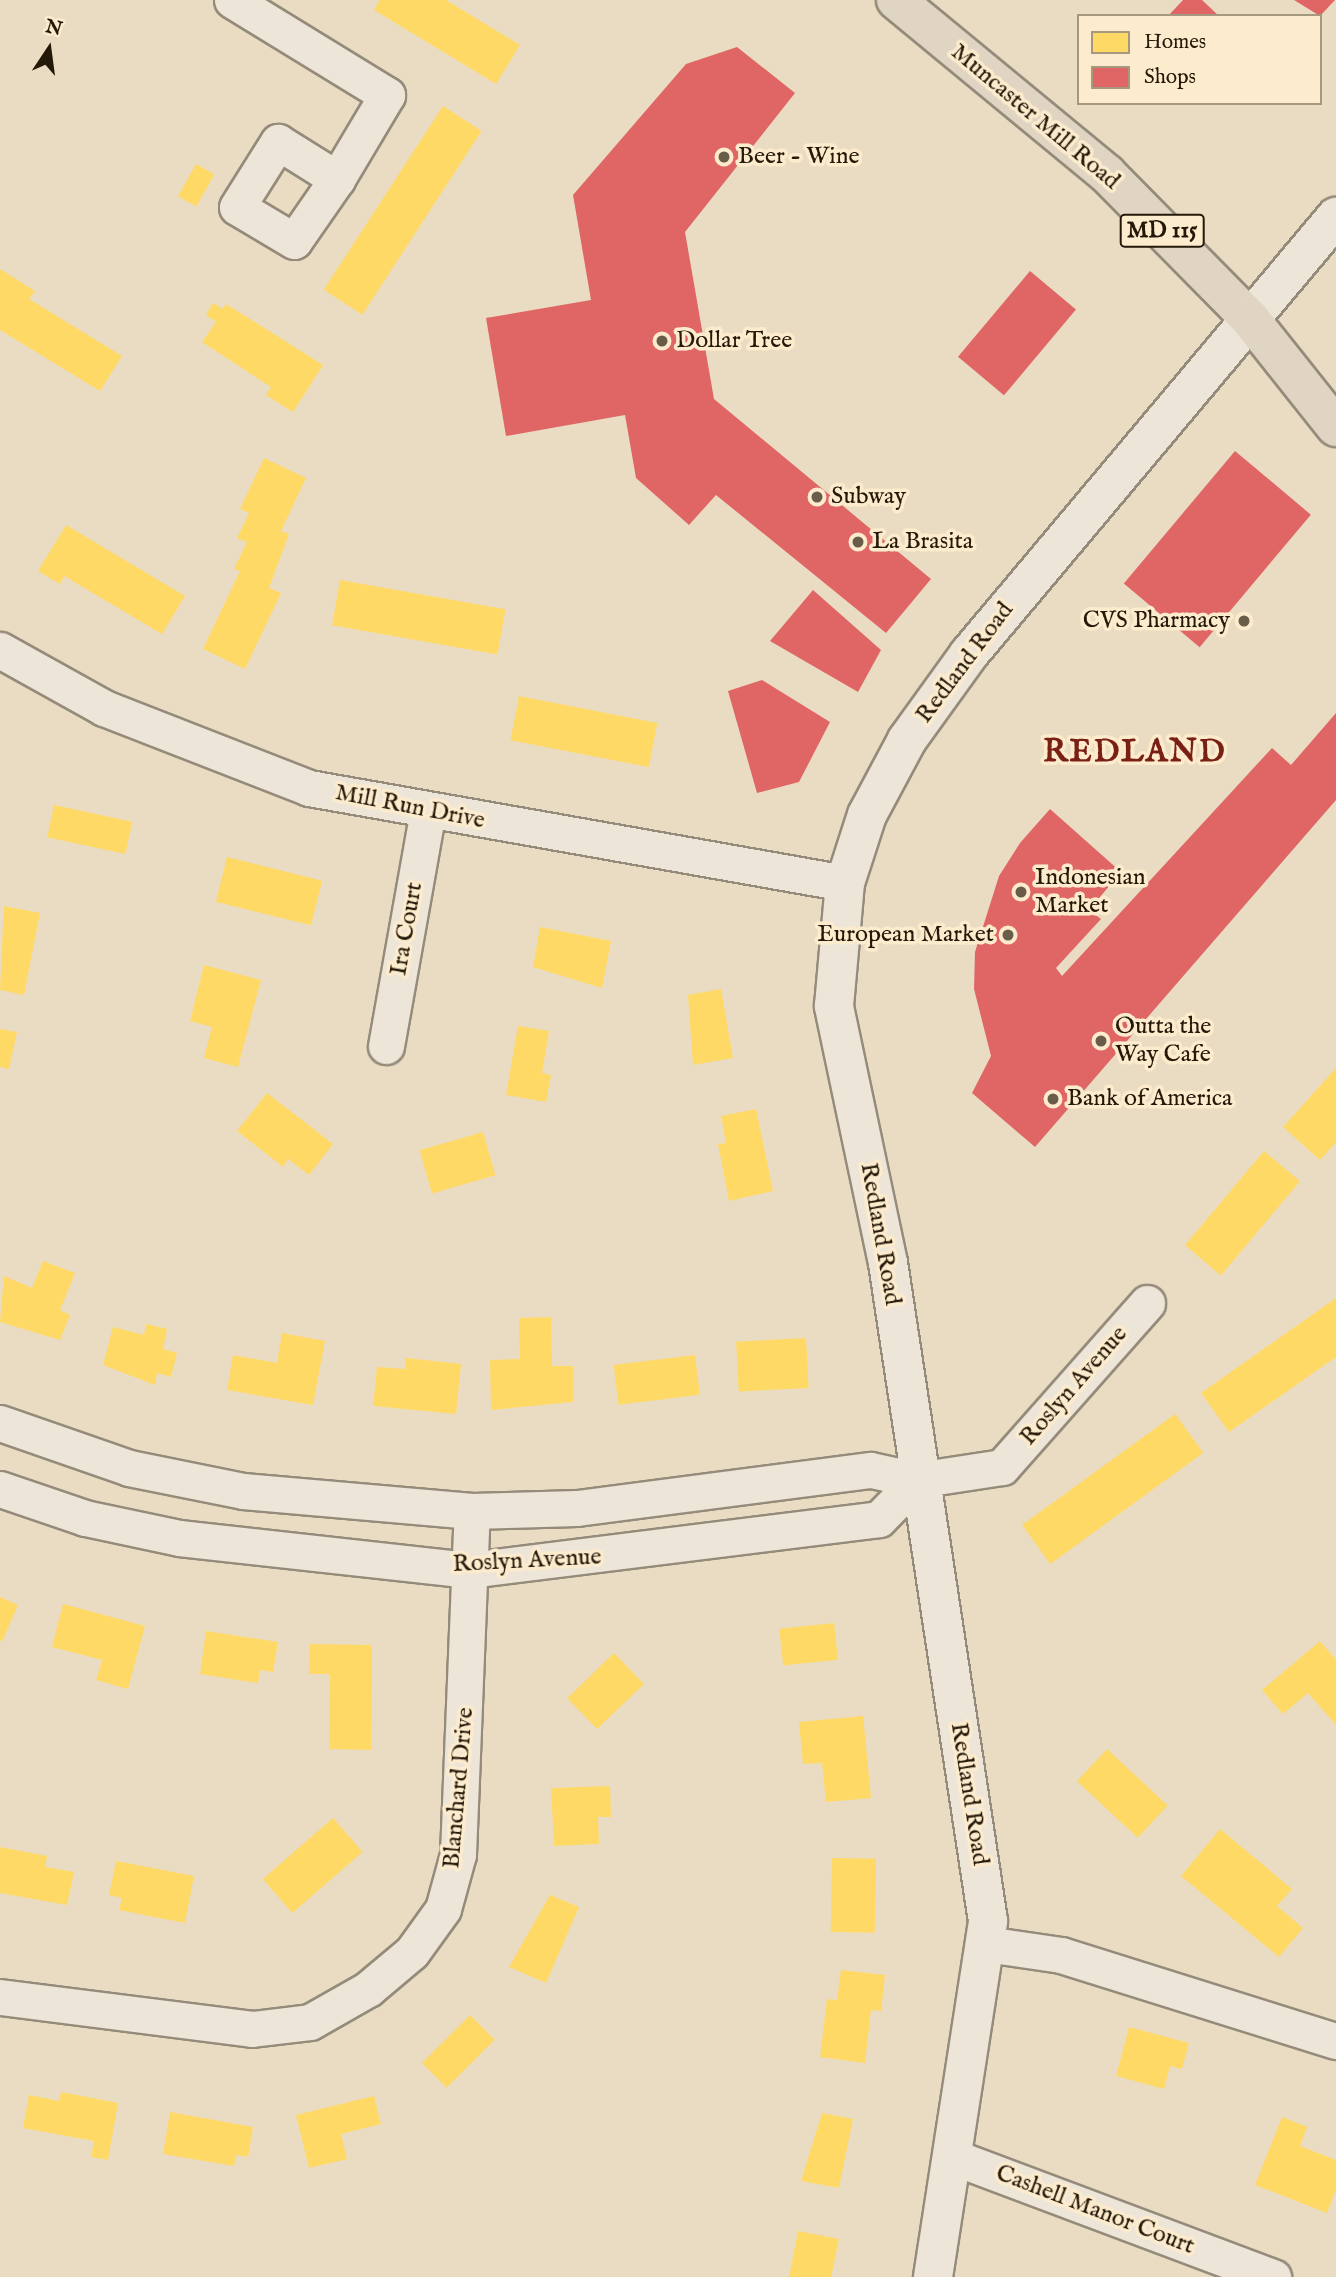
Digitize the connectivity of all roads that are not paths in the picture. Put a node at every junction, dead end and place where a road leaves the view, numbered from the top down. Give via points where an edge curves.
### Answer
1 (232, 0) edge
2 (896, 0) edge
3 (337, 179) dead end
4 (1336, 217) edge
5 (1250, 319) junction
6 (1336, 427) edge
7 (0, 650) edge
8 (428, 811) junction
9 (845, 883) junction
10 (386, 1046) dead end
11 (1147, 1303) dead end
12 (0, 1423) edge
13 (917, 1479) junction
14 (0, 1489) edge
15 (472, 1511) junction
16 (470, 1570) junction
17 (986, 1944) junction
18 (0, 1997) edge
19 (1336, 2041) edge
20 (956, 2158) junction
21 (933, 2277) edge
22 (1273, 2277) edge

1 - 3 street via 387,95
2 - 5 main road, Muncaster Mill Road / MD 115 via 1107,174
4 - 5 main road, Redland Road
5 - 6 main road, Muncaster Mill Road / MD 115
5 - 9 main road, Redland Road via 1037,569 941,692 867,815
7 - 8 street, Mill Run Drive via 104,708 235,764 309,788
8 - 9 street, Mill Run Drive
8 - 10 street, Ira Court
9 - 13 main road, Redland Road via 834,1006 888,1263
11 - 13 street, Roslyn Avenue via 1002,1467
12 - 15 street, Roslyn Avenue via 129,1468 243,1491
13 - 15 street, Roslyn Avenue via 872,1470 577,1508
13 - 16 street, Roslyn Avenue via 879,1519
13 - 17 main road, Redland Road via 971,1779
14 - 16 street, Roslyn Avenue via 85,1518 179,1538
15 - 16 street, Blanchard Drive
16 - 18 street, Blanchard Drive via 458,1854 443,1909 412,1952 368,1989 310,2022 252,2029
17 - 19 street via 1061,1955
17 - 20 main road, Redland Road
20 - 21 main road, Redland Road
20 - 22 street, Cashell Manor Court

